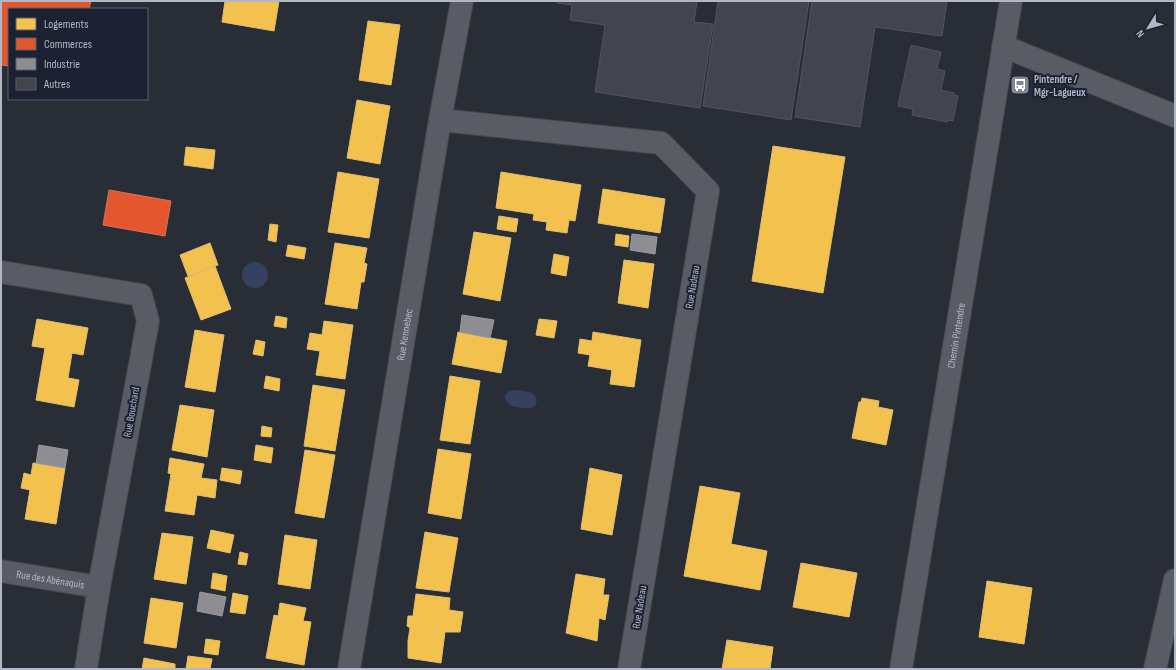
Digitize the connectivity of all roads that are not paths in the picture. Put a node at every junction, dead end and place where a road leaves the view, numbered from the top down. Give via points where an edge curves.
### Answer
1 (462, 1) edge
2 (1011, 1) edge
3 (1003, 46) junction
4 (1175, 116) edge
5 (440, 120) junction
6 (1, 272) edge
7 (1, 571) edge
8 (1175, 580) edge
9 (99, 587) junction
10 (1172, 613) edge
11 (86, 669) edge
12 (349, 669) edge
13 (629, 669) edge
14 (901, 669) edge
15 (1154, 669) edge

1 - 5 street, Rue Kennebec
2 - 3 street, Chemin Pintendre
3 - 4 street
3 - 14 street, Chemin Pintendre
5 - 12 street, Rue Kennebec
5 - 13 street, Rue Nadeau via 660,143 708,191
6 - 9 street, Rue Bouchard via 141,295 148,321
7 - 9 street, Rue des Abénaquis
8 - 10 street
9 - 11 street, Rue Bouchard
10 - 15 street

